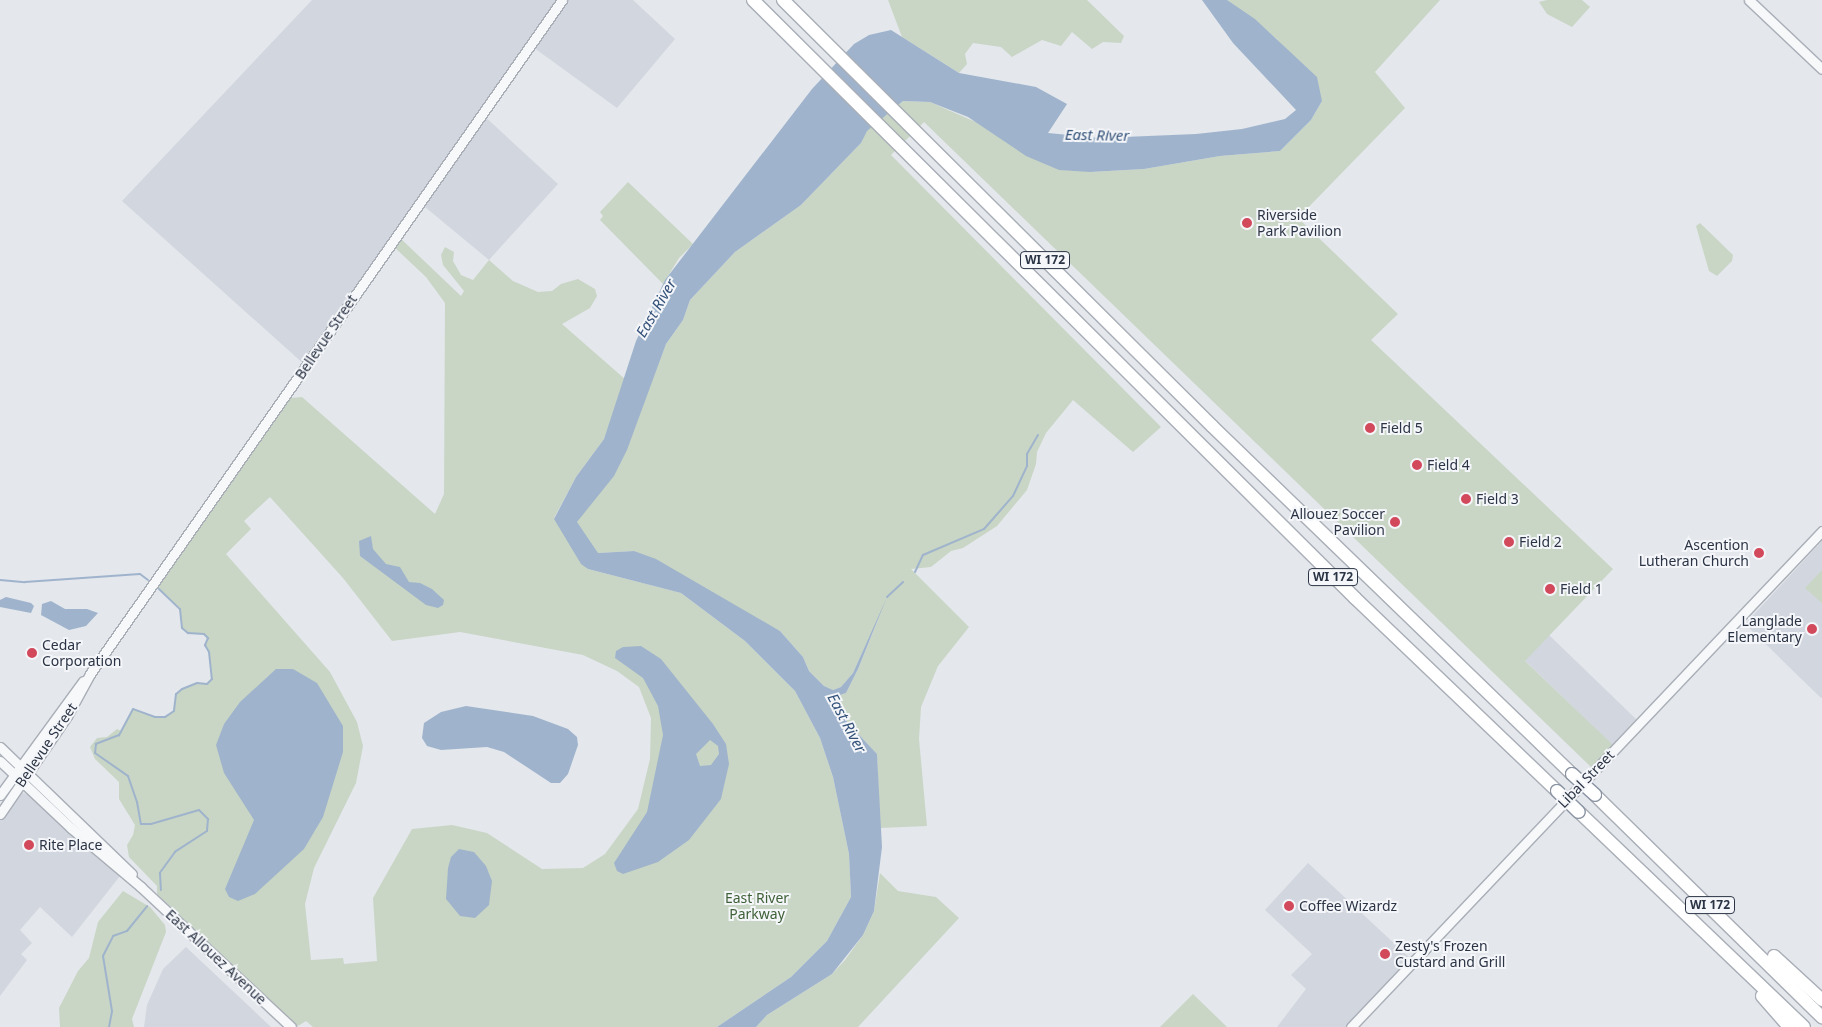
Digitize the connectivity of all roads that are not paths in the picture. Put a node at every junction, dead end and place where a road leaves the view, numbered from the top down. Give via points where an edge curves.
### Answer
1 (562, 0) edge
2 (753, 0) edge
3 (783, 0) edge
4 (1749, 0) edge
5 (1822, 69) edge
6 (1822, 531) edge
7 (90, 674) junction
8 (0, 747) edge
9 (0, 761) edge
10 (21, 766) junction
11 (29, 773) junction
12 (14, 775) junction
13 (22, 782) junction
14 (0, 795) edge
15 (0, 814) edge
16 (141, 887) junction
17 (1704, 899) junction
18 (1726, 952) junction
19 (1822, 1000) edge
20 (1822, 1016) edge
21 (291, 1027) edge
22 (1351, 1027) edge
23 (1789, 1027) edge
24 (1804, 1027) edge

1 - 7 street, Bellevue Street
2 - 18 highway, WI 172, bridge via 1191,435
3 - 17 highway, WI 172, bridge via 1187,402
4 - 5 street
6 - 22 street, Libal Street
7 - 10 street, Bellevue Street via 70,696
7 - 11 street, Bellevue Street
8 - 10 street, East Allouez Avenue
9 - 12 street, East Allouez Avenue
10 - 11 street, East Allouez Avenue
10 - 12 street, Bellevue Street
11 - 13 street, Bellevue Street
11 - 16 street, East Allouez Avenue via 94,834
12 - 13 street, East Allouez Avenue
12 - 14 street, Bellevue Street
13 - 15 street, Bellevue Street
13 - 16 street, East Allouez Avenue
16 - 21 street, East Allouez Avenue
17 - 19 highway via 1722,908
17 - 20 highway, WI 172
18 - 23 highway
18 - 24 highway, WI 172

